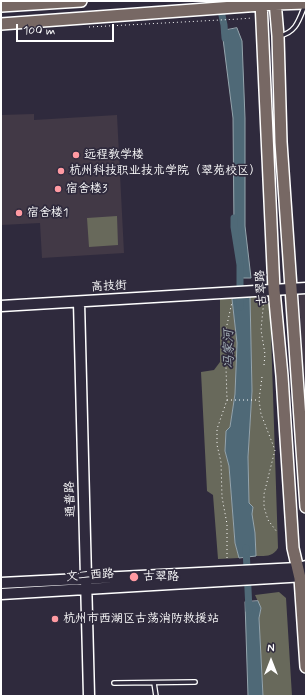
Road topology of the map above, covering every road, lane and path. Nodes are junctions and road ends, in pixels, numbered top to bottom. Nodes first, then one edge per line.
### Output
1 (81, 1) edge
2 (275, 2) edge
3 (261, 3) edge
4 (306, 3) edge
5 (1, 6) edge
6 (239, 19) dead end
7 (1, 24) edge
8 (86, 27) dead end
9 (278, 36) junction
10 (306, 288) edge
11 (292, 289) junction
12 (274, 290) junction
13 (265, 297) dead end
14 (232, 299) dead end
15 (79, 302) junction
16 (1, 306) edge
17 (264, 365) dead end
18 (262, 377) dead end
19 (227, 400) junction
20 (259, 400) junction
21 (306, 507) edge
22 (278, 532) dead end
23 (227, 558) dead end
24 (302, 572) edge
25 (1, 583) edge
26 (86, 584) junction
27 (1, 594) edge
28 (306, 667) edge
29 (196, 682) dead end
30 (114, 683) dead end
31 (154, 683) junction
32 (89, 696) edge
33 (156, 696) edge

1 - 5 main road
2 - 3 main road
2 - 4 main road
2 - 9 main road
3 - 7 main road
3 - 12 main road, 古翠路
4 - 9 lane
6 - 8 path
9 - 11 main road
10 - 11 street
11 - 12 street
11 - 21 main road
12 - 15 street, 高技街
12 - 24 main road, 古翠路
13 - 17 path
14 - 19 path
15 - 16 street, 高技街
15 - 26 street, 通普路
18 - 20 path
19 - 20 path
19 - 23 path
20 - 22 path
24 - 26 street, 文二西路
24 - 28 main road, 古翠路
25 - 26 street, 文二西路
26 - 27 street, 文二西路
26 - 32 street, 通普路
29 - 31 lane
30 - 31 lane
31 - 33 lane

